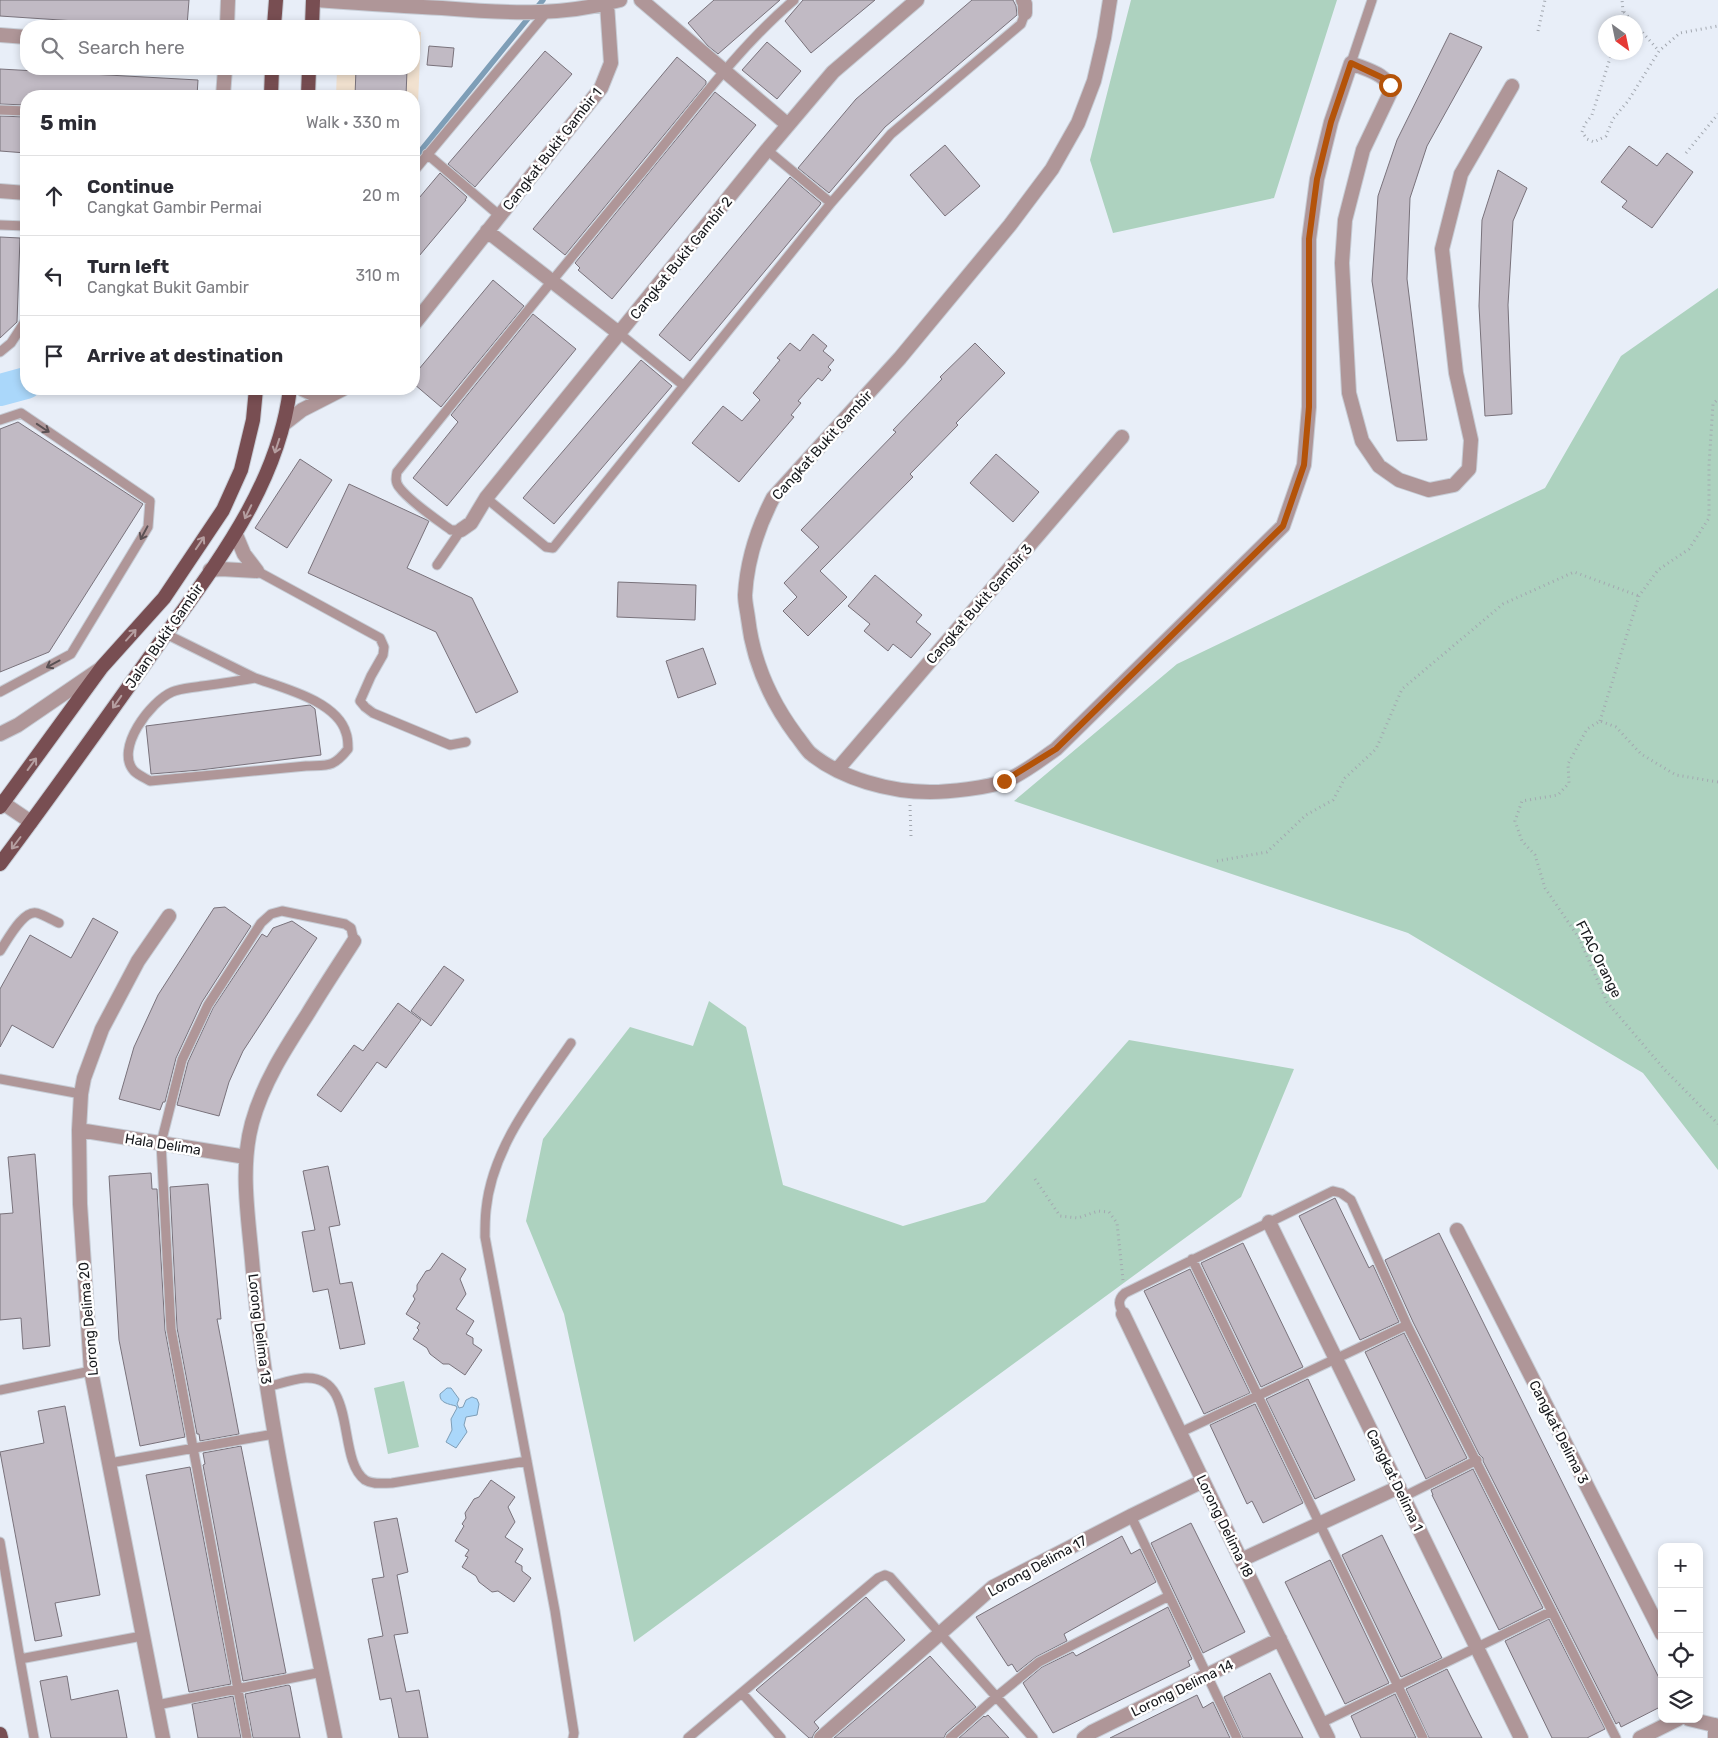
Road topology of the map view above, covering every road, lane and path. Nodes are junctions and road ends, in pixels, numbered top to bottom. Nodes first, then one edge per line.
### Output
1 (228, 0) edge
2 (276, 0) edge
3 (315, 0) edge
4 (641, 0) edge
5 (794, 0) edge
6 (917, 0) edge
7 (1110, 0) edge
8 (1372, 0) edge
9 (1545, 0) edge
10 (1622, 0) edge
11 (614, 2) edge
12 (443, 4) edge
13 (570, 5) edge
14 (1024, 6) edge
15 (1623, 11) junction
16 (542, 13) junction
17 (1622, 15) edge
18 (1626, 15) edge
19 (227, 20) edge
20 (274, 20) edge
21 (313, 20) edge
22 (1718, 26) edge
23 (1538, 31) dead end
24 (1643, 34) edge
25 (0, 35) edge
26 (20, 37) edge
27 (1659, 51) junction
28 (1609, 60) edge
29 (1351, 63) junction
30 (725, 72) junction
31 (225, 75) edge
32 (272, 75) edge
33 (309, 75) edge
34 (1512, 86) dead end
35 (223, 90) edge
36 (271, 90) edge
37 (308, 90) edge
38 (0, 110) edge
39 (20, 111) edge
40 (1718, 114) edge
41 (788, 125) junction
42 (767, 150) junction
43 (1686, 153) dead end
44 (427, 154) junction
45 (420, 163) edge
46 (0, 191) edge
47 (20, 192) edge
48 (831, 203) junction
49 (500, 216) junction
50 (0, 225) edge
51 (20, 226) edge
52 (488, 232) junction
53 (551, 281) junction
54 (420, 317) edge
55 (20, 329) edge
56 (620, 334) junction
57 (0, 352) edge
58 (683, 385) junction
59 (255, 395) edge
60 (289, 395) edge
61 (329, 395) edge
62 (1718, 399) edge
63 (0, 420) edge
64 (284, 424) junction
65 (1122, 437) dead end
66 (486, 498) junction
67 (461, 530) junction
68 (236, 535) junction
69 (437, 565) dead end
70 (210, 570) junction
71 (257, 571) junction
72 (1639, 596) junction
73 (166, 634) junction
74 (102, 668) junction
75 (255, 678) junction
76 (0, 692) edge
77 (1600, 721) junction
78 (0, 734) edge
79 (466, 742) dead end
80 (837, 770) junction
81 (1718, 782) edge
82 (910, 792) junction
83 (1, 804) edge
84 (31, 822) junction
85 (911, 837) dead end
86 (1217, 862) dead end
87 (0, 864) edge
88 (169, 916) dead end
89 (59, 924) dead end
90 (354, 941) joint
91 (0, 951) edge
92 (571, 1043) dead end
93 (0, 1079) edge
94 (81, 1094) junction
95 (1718, 1124) edge
96 (79, 1130) junction
97 (161, 1143) junction
98 (246, 1157) junction
99 (1035, 1179) dead end
100 (1269, 1222) junction
101 (1457, 1230) dead end
102 (1192, 1259) junction
103 (1125, 1293) junction
104 (1123, 1314) joint
105 (1407, 1325) junction
106 (1335, 1359) junction
107 (91, 1371) junction
108 (267, 1387) junction
109 (0, 1390) edge
110 (1258, 1396) junction
111 (1179, 1433) junction
112 (274, 1434) junction
113 (193, 1449) junction
114 (1476, 1460) junction
115 (527, 1461) junction
116 (110, 1463) junction
117 (1203, 1481) junction
118 (1401, 1492) junction
119 (1131, 1516) junction
120 (1320, 1524) junction
121 (0, 1542) edge
122 (1241, 1560) junction
123 (1169, 1596) junction
124 (1552, 1611) junction
125 (940, 1633) junction
126 (1661, 1633) edge
127 (142, 1636) junction
128 (1280, 1640) junction
129 (1477, 1648) junction
130 (20, 1659) junction
131 (322, 1672) junction
132 (1208, 1675) junction
133 (1398, 1686) junction
134 (238, 1689) junction
135 (742, 1693) junction
136 (996, 1697) junction
137 (157, 1705) junction
138 (1321, 1723) junction
139 (1670, 1723) edge
140 (1699, 1723) edge
141 (1716, 1730) edge
142 (0, 1734) edge
143 (1, 1738) edge
144 (34, 1738) edge
145 (163, 1738) edge
146 (247, 1738) edge
147 (335, 1738) edge
148 (573, 1738) edge
149 (688, 1738) edge
150 (781, 1738) edge
151 (821, 1738) edge
152 (950, 1738) edge
153 (1033, 1738) edge
154 (1084, 1738) edge
155 (1237, 1738) edge
156 (1328, 1738) edge
157 (1423, 1738) edge
158 (1521, 1738) edge
159 (1616, 1738) edge
160 (1640, 1738) edge

1 - 19 street
2 - 20 main road
3 - 12 street
3 - 21 main road
4 - 30 street
5 - 30 lane
6 - 41 street, Cangkat Bukit Gambir 2
7 - 80 street, Cangkat Bukit Gambir
8 - 29 lane, Cangkat Bukit Gambir
9 - 23 path
10 - 15 path
11 - 13 street
11 - 49 street, Cangkat Bukit Gambir 1
12 - 16 street
13 - 16 street
14 - 48 lane
15 - 17 path
15 - 18 path
16 - 44 lane
22 - 27 path
24 - 27 path
25 - 26 street
27 - 28 path
29 - 34 street
29 - 82 street, Cangkat Bukit Gambir
30 - 41 street
30 - 53 lane
31 - 35 street
32 - 36 main road
33 - 37 main road
38 - 39 lane
40 - 43 path
41 - 42 street, Cangkat Bukit Gambir 2
42 - 48 lane
42 - 56 street, Cangkat Bukit Gambir 2
44 - 45 lane
44 - 49 lane
46 - 47 street
48 - 58 lane
49 - 52 street, Cangkat Bukit Gambir 1
50 - 51 lane
52 - 53 street
52 - 54 street, Cangkat Bukit Gambir 1
53 - 56 street
53 - 67 lane
55 - 57 lane
56 - 58 lane
56 - 66 street, Cangkat Bukit Gambir 2
58 - 66 lane
74 -> 59 main road, Jalan Bukit Gambir
60 - 64 main road, Jalan Bukit Gambir
61 - 64 street
62 - 72 path
63 -> 76 lane
64 -> 68 main road, Jalan Bukit Gambir
65 - 80 street, Cangkat Bukit Gambir 3
66 - 67 street, Cangkat Bukit Gambir 2
67 - 69 lane
68 - 70 main road, Jalan Bukit Gambir
68 - 71 street
70 - 71 street
70 - 73 main road, Jalan Bukit Gambir
71 - 79 lane
72 - 77 path
72 - 86 path
73 - 75 lane
73 -> 84 main road, Jalan Bukit Gambir
74 - 78 street
83 -> 74 main road, Jalan Bukit Gambir
75 - 75 lane
77 - 81 path
77 - 95 path, FTAC Orange
80 - 82 street, Cangkat Bukit Gambir
82 - 85 path
83 - 84 street
84 -> 87 main road, Jalan Bukit Gambir
88 - 94 street, Lorong Delima 20
89 - 91 lane
90 - 97 lane
90 - 98 street, Lorong Delima 13
92 - 115 lane
93 - 94 lane
94 - 96 street, Lorong Delima 20
96 - 97 street, Hala Delima
96 - 107 street, Lorong Delima 20
97 - 98 street, Hala Delima
97 - 113 lane
98 - 108 street, Lorong Delima 13
99 - 103 path
100 - 102 lane
100 - 105 lane
100 - 106 street, Cangkat Delima 1
101 - 126 street, Cangkat Delima 3
102 - 103 lane
102 - 110 lane
103 - 104 lane
104 - 111 street, Lorong Delima 18
105 - 106 lane
105 - 114 lane
106 - 110 lane
106 - 118 street, Cangkat Delima 1
107 - 109 lane
107 - 116 street, Lorong Delima 20
108 - 112 street, Lorong Delima 13
108 - 115 lane
110 - 111 lane
110 - 120 lane
111 - 117 street, Lorong Delima 18
112 - 113 lane
112 - 131 street, Lorong Delima 13
113 - 116 lane
113 - 134 lane
114 - 118 lane
114 - 124 lane
115 - 148 lane
116 - 127 street, Lorong Delima 20
117 - 119 street, Lorong Delima 17
117 - 122 street, Lorong Delima 18
118 - 120 street
118 - 129 street, Cangkat Delima 1
119 - 123 lane
119 - 125 street, Lorong Delima 17
120 - 122 street
120 - 133 lane
121 - 130 lane
122 - 128 street, Lorong Delima 18
123 - 132 lane
123 - 136 lane
124 - 129 lane
124 - 159 lane
125 - 135 lane
125 - 136 lane
125 - 151 street, Lorong Delima 17
127 - 130 lane
127 - 137 street, Lorong Delima 20
128 - 132 street, Lorong Delima 14
128 - 138 street, Lorong Delima 18
129 - 133 lane
129 - 158 street, Cangkat Delima 1
130 - 144 lane
131 - 134 lane
131 - 147 street, Lorong Delima 13
132 - 154 street, Lorong Delima 14
132 - 155 lane
133 - 138 lane
133 - 157 lane
134 - 137 lane
134 - 146 lane
135 - 149 lane
135 - 150 lane
136 - 152 lane
136 - 153 lane
137 - 145 street, Lorong Delima 20
138 - 156 street, Lorong Delima 18
139 - 160 street
140 - 141 street
142 - 143 main road

